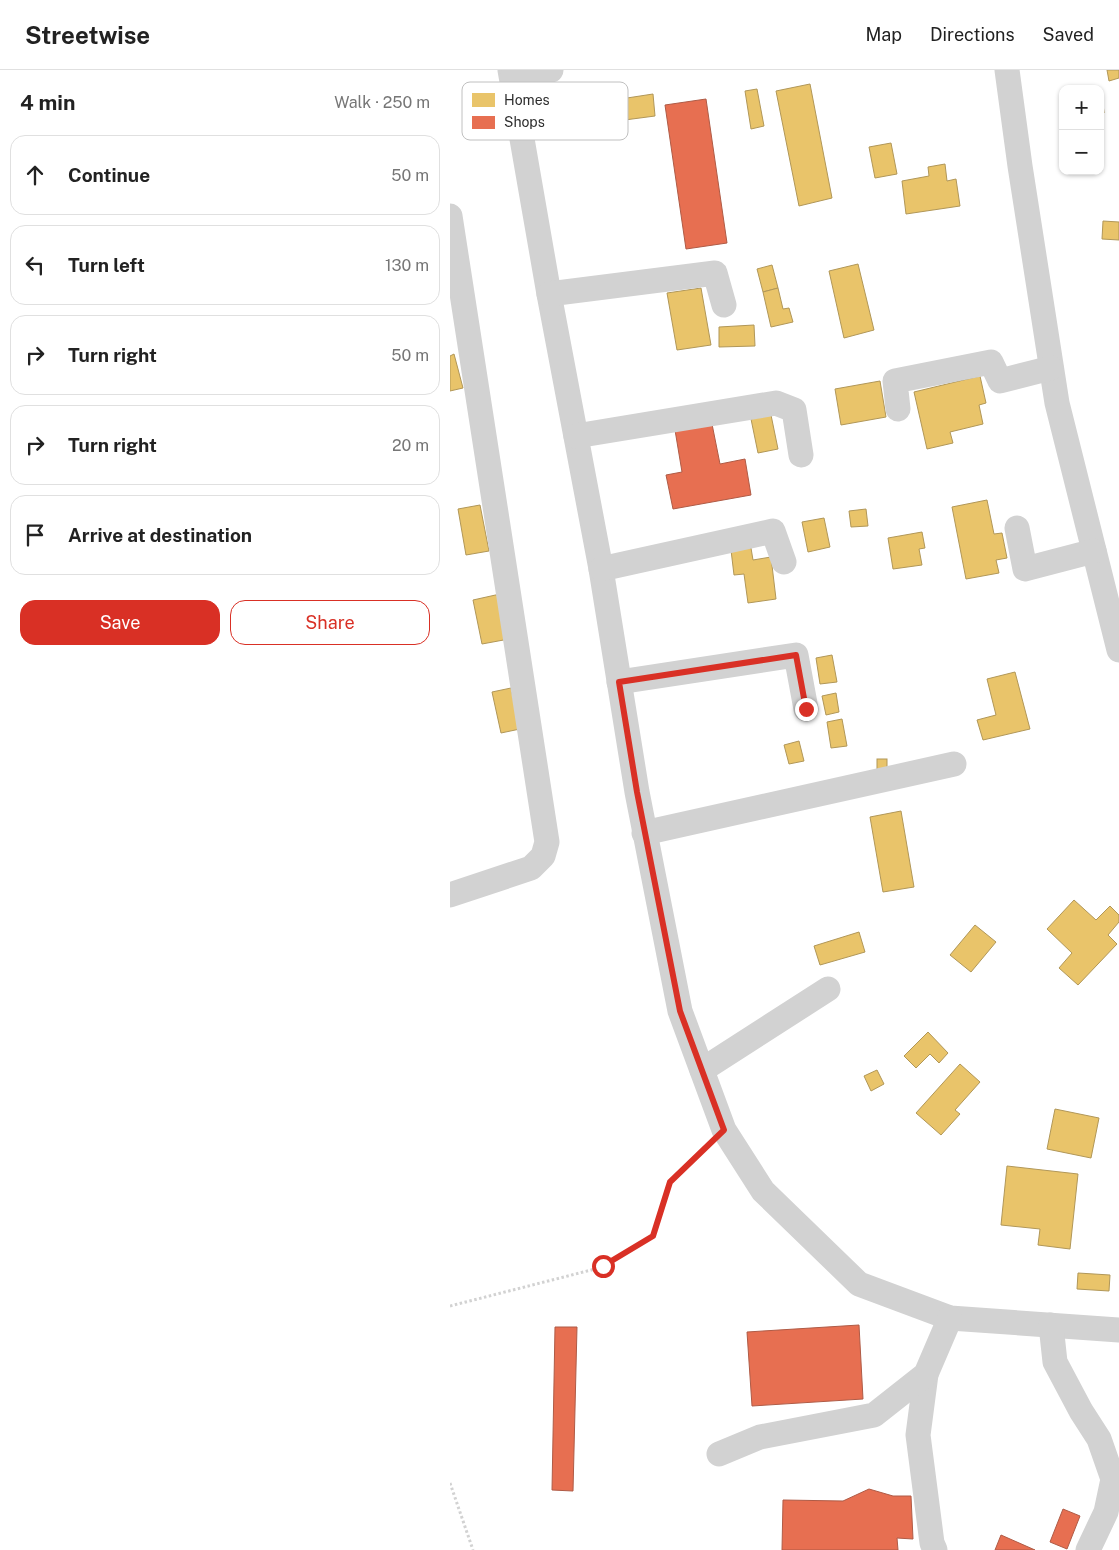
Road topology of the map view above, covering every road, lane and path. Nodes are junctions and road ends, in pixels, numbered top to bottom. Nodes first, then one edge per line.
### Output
1 (551, 70) edge
2 (1007, 70) edge
3 (511, 73) edge
4 (523, 140) edge
5 (450, 216) edge
6 (549, 294) junction
7 (724, 305) dead end
8 (1051, 368) junction
9 (898, 409) dead end
10 (576, 436) junction
11 (801, 455) dead end
12 (1017, 528) dead end
13 (1094, 550) junction
14 (784, 562) dead end
15 (601, 568) junction
16 (1119, 650) edge
17 (619, 682) junction
18 (806, 709) dead end
19 (954, 764) dead end
20 (644, 833) junction
21 (450, 895) edge
22 (828, 989) dead end
23 (702, 1070) junction
24 (724, 1130) junction
25 (450, 1306) edge
26 (950, 1318) junction
27 (1051, 1325) junction
28 (1119, 1330) edge
29 (926, 1374) junction
30 (720, 1454) dead end
31 (450, 1483) edge
32 (474, 1550) edge
33 (935, 1550) edge
34 (1088, 1550) edge

1 - 3 street
2 - 8 street
4 - 6 street
5 - 21 street
6 - 7 street
6 - 10 street
8 - 9 street
8 - 13 street
10 - 11 street
10 - 15 street
12 - 13 street
13 - 16 street
14 - 15 street
15 - 17 street
17 - 18 street
17 - 20 street
19 - 20 street
20 - 23 street
22 - 23 street
23 - 24 street
24 - 25 path
24 - 26 street
26 - 27 street
26 - 29 street
27 - 28 street
27 - 34 street
29 - 30 street
29 - 33 street
31 - 32 path

